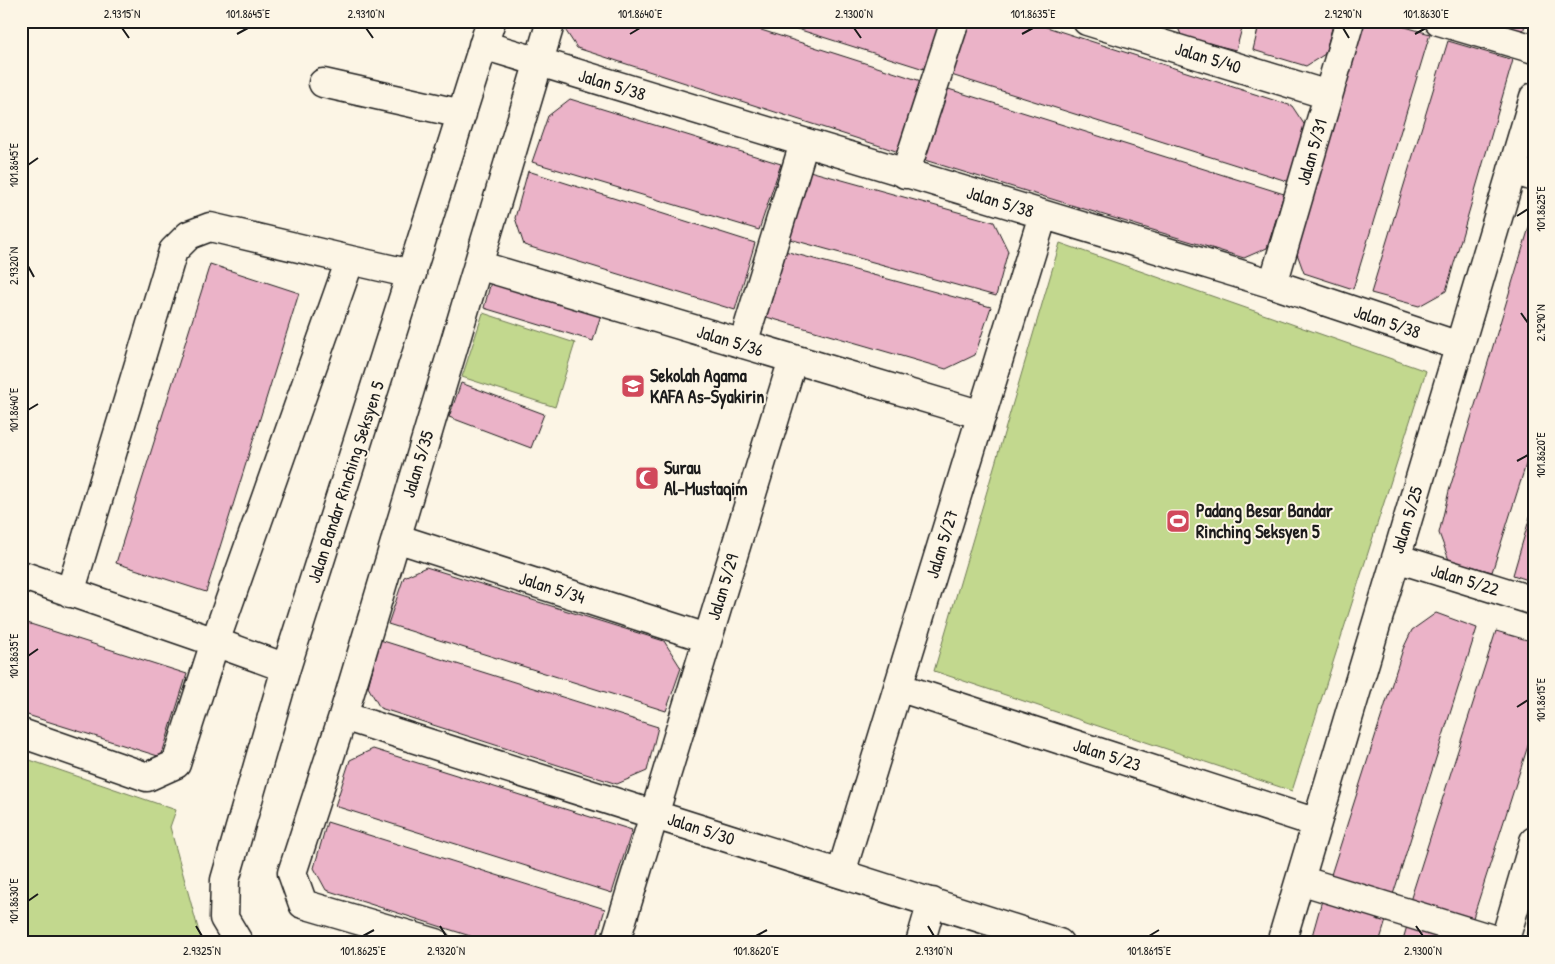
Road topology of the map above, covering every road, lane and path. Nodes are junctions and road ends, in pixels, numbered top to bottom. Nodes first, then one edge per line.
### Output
1 (551, 21) edge
2 (955, 21) edge
3 (1087, 21) edge
4 (1350, 21) edge
5 (1439, 21) edge
6 (1137, 28) edge
7 (487, 33) edge
8 (1534, 49) edge
9 (539, 62) junction
10 (323, 83) dead end
11 (1328, 95) junction
12 (1534, 98) edge
13 (462, 114) junction
14 (804, 143) junction
15 (905, 174) junction
16 (1523, 174) edge
17 (1043, 215) junction
18 (350, 260) junction
19 (478, 265) junction
20 (412, 274) junction
21 (1273, 284) junction
22 (743, 344) junction
23 (1459, 346) junction
24 (793, 360) junction
25 (982, 415) junction
26 (396, 538) junction
27 (1396, 558) junction
28 (21, 575) edge
29 (70, 593) junction
30 (1534, 601) edge
31 (708, 638) junction
32 (215, 642) junction
33 (286, 668) junction
34 (898, 687) junction
35 (343, 716) junction
36 (21, 733) edge
37 (653, 814) junction
38 (1317, 823) junction
39 (1534, 841) edge
40 (841, 873) junction
41 (1300, 880) junction
42 (932, 902) junction
43 (239, 943) edge
44 (436, 943) edge
45 (615, 943) edge
46 (920, 943) edge
47 (1059, 943) edge
48 (1281, 943) edge
49 (1504, 943) edge

1 - 9 street, Jalan 5/35
2 - 15 street
3 - 6 street, Jalan 5/40
4 - 11 street, Jalan 5/31
5 - 8 street
6 - 11 street, Jalan 5/40
7 - 9 street, Jalan 5/38
7 - 13 street, Jalan Bandar Rinching Seksyen 5
9 - 14 street, Jalan 5/38
9 - 19 street, Jalan 5/35
10 - 13 street
11 - 21 street, Jalan 5/31
12 - 16 street, Jalan 5/25
13 - 20 street, Jalan Bandar Rinching Seksyen 5
14 - 15 street, Jalan 5/38
14 - 22 street
15 - 17 street, Jalan 5/38
16 - 23 street, Jalan 5/25
17 - 21 street, Jalan 5/38
17 - 25 street, Jalan 5/27
18 - 20 street
18 - 29 street
18 - 32 street
19 - 22 street, Jalan 5/36
19 - 26 street, Jalan 5/35
20 - 33 street, Jalan Bandar Rinching Seksyen 5
21 - 23 street, Jalan 5/38
22 - 24 street, Jalan 5/36
23 - 27 street, Jalan 5/25
24 - 25 street, Jalan 5/36
24 - 31 street, Jalan 5/29
25 - 34 street, Jalan 5/27
26 - 31 street, Jalan 5/34
26 - 35 street, Jalan 5/35
27 - 30 street, Jalan 5/22
27 - 38 street, Jalan 5/25
28 - 29 street
29 - 32 street
31 - 37 street, Jalan 5/29
32 - 33 street
32 - 36 street
33 - 43 street, Jalan Bandar Rinching Seksyen 5
34 - 38 street, Jalan 5/23
34 - 40 street, Jalan 5/27
35 - 37 street, Jalan 5/30
35 - 44 street, Jalan 5/35
37 - 40 street, Jalan 5/30
37 - 45 street, Jalan 5/29
38 - 41 street, Jalan 5/25
39 - 49 street
40 - 42 street, Jalan 5/30
41 - 48 street, Jalan 5/25
41 - 49 street
42 - 46 street
42 - 47 street, Jalan 5/30

